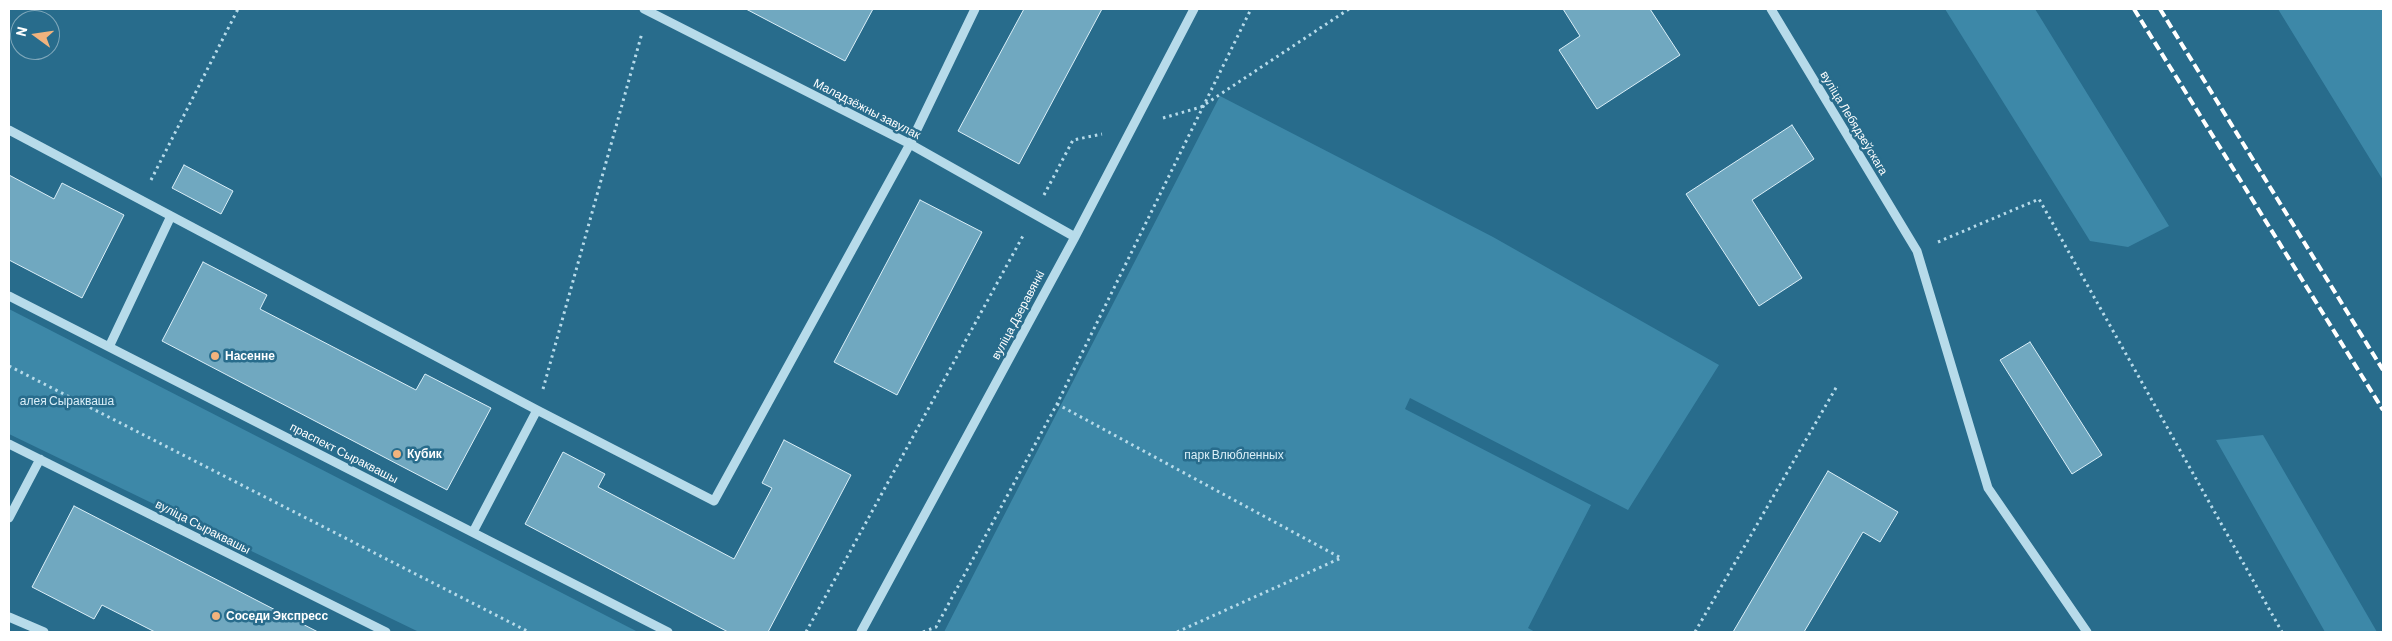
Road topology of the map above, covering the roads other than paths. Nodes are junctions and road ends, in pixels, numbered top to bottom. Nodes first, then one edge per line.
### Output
1 (975, 9) edge
2 (1194, 9) edge
3 (1771, 9) edge
4 (646, 10) edge
5 (9, 130) edge
6 (910, 144) junction
7 (171, 216) junction
8 (1075, 237) junction
9 (9, 296) edge
10 (109, 347) junction
11 (537, 410) junction
12 (9, 444) edge
13 (40, 459) junction
14 (9, 518) edge
15 (473, 532) junction
16 (9, 618) edge
17 (44, 632) edge
18 (386, 632) edge
19 (668, 632) edge
20 (861, 632) edge
21 (2087, 632) edge

1 - 6 street
2 - 8 street, вуліца Дзеравянкі
3 - 21 street, вуліца Лебядзеўскага
4 - 6 street, Маладзёжны завулак
5 - 7 street
6 - 8 street, Маладзёжны завулак
6 - 11 street
7 - 10 street
7 - 11 street
8 - 20 street, вуліца Дзеравянкі
9 - 10 street, праспект Сыраквашы
10 - 15 street, праспект Сыраквашы
11 - 15 street
12 - 13 street, вуліца Сыраквашы
13 - 14 street
13 - 18 street, вуліца Сыраквашы
15 - 19 street, праспект Сыраквашы
16 - 17 street

